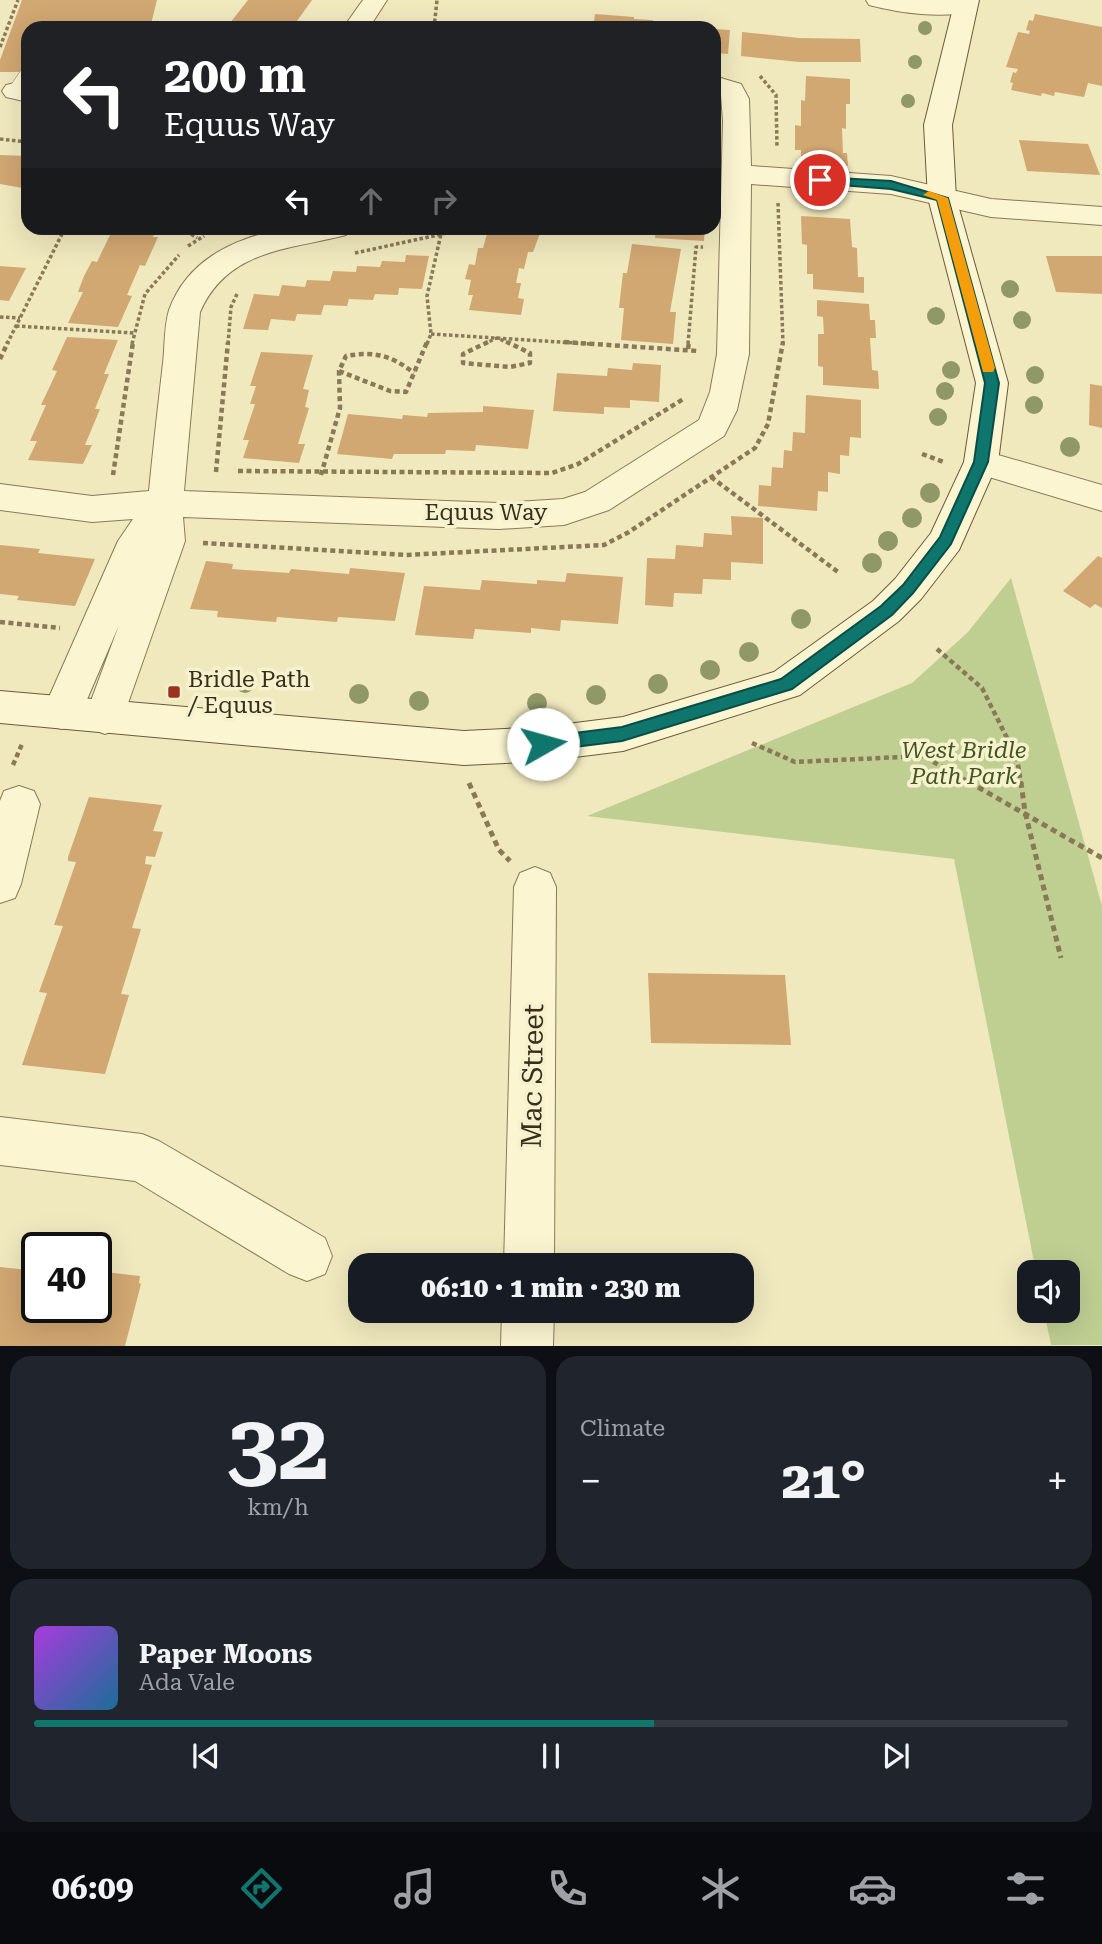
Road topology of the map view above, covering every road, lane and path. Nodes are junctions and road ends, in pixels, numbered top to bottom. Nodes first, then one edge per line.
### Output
1 (18, 0) edge
2 (375, 0) edge
3 (438, 0) edge
4 (878, 0) edge
5 (960, 2) edge
6 (361, 21) edge
7 (435, 21) edge
8 (0, 47) edge
9 (752, 71) dead end
10 (721, 86) edge
11 (0, 139) edge
12 (21, 141) edge
13 (738, 183) junction
14 (773, 186) junction
15 (942, 198) junction
16 (1102, 216) edge
17 (62, 235) edge
18 (192, 235) edge
19 (205, 235) edge
20 (425, 235) edge
21 (441, 235) edge
22 (197, 238) junction
23 (345, 240) edge
24 (240, 289) dead end
25 (0, 317) edge
26 (20, 318) junction
27 (16, 326) junction
28 (134, 333) junction
29 (431, 334) junction
30 (497, 338) junction
31 (733, 357) junction
32 (0, 359) edge
33 (339, 372) junction
34 (414, 373) junction
35 (692, 394) dead end
36 (981, 462) junction
37 (230, 471) dead end
38 (322, 472) junction
39 (711, 477) junction
40 (0, 497) edge
41 (1102, 498) edge
42 (165, 503) junction
43 (207, 504) junction
44 (128, 506) junction
45 (312, 509) junction
46 (838, 572) dead end
47 (0, 622) edge
48 (68, 629) dead end
49 (937, 649) dead end
50 (0, 707) edge
51 (62, 713) junction
52 (105, 717) junction
53 (752, 743) dead end
54 (464, 748) junction
55 (19, 804) dead end
56 (1025, 812) junction
57 (1102, 858) edge
58 (0, 884) edge
59 (535, 887) joint
60 (1061, 958) dead end
61 (0, 1141) edge
62 (529, 1253) edge
63 (307, 1256) dead end
64 (528, 1323) edge
65 (527, 1346) edge

1 - 8 path
2 - 6 street
3 - 7 path
4 - 5 street
5 - 15 street
9 - 14 path
10 - 13 street, Equus Way
11 - 12 path
13 - 14 street
13 - 31 street, Equus Way
14 - 15 street
14 - 39 path
15 - 16 street
15 - 36 street
17 - 26 path
18 - 22 path
19 - 22 path
20 - 23 path
21 - 29 path
22 - 28 path
23 - 42 street
24 - 43 path
25 - 26 path
26 - 27 path
27 - 28 path
27 - 32 path
28 - 44 path
29 - 30 path
29 - 34 path
30 - 30 path
30 - 31 path
31 - 45 street, Equus Way
33 - 34 path
33 - 34 path
33 - 38 path
35 - 38 path
36 - 41 street
36 - 54 street
37 - 38 path
38 - 45 path
39 - 43 path
39 - 46 path
40 - 44 street, Equus Way
42 - 43 street, Equus Way
42 - 44 street, Equus Way
42 - 51 street
42 - 52 street
43 - 45 street, Equus Way
47 - 48 path
49 - 56 path
50 - 51 street
51 - 52 street
52 - 54 street
53 - 56 path
54 - 59 path
55 - 58 street
56 - 57 path
56 - 60 path
59 - 62 street, Mac Street
61 - 63 street
64 - 65 street

